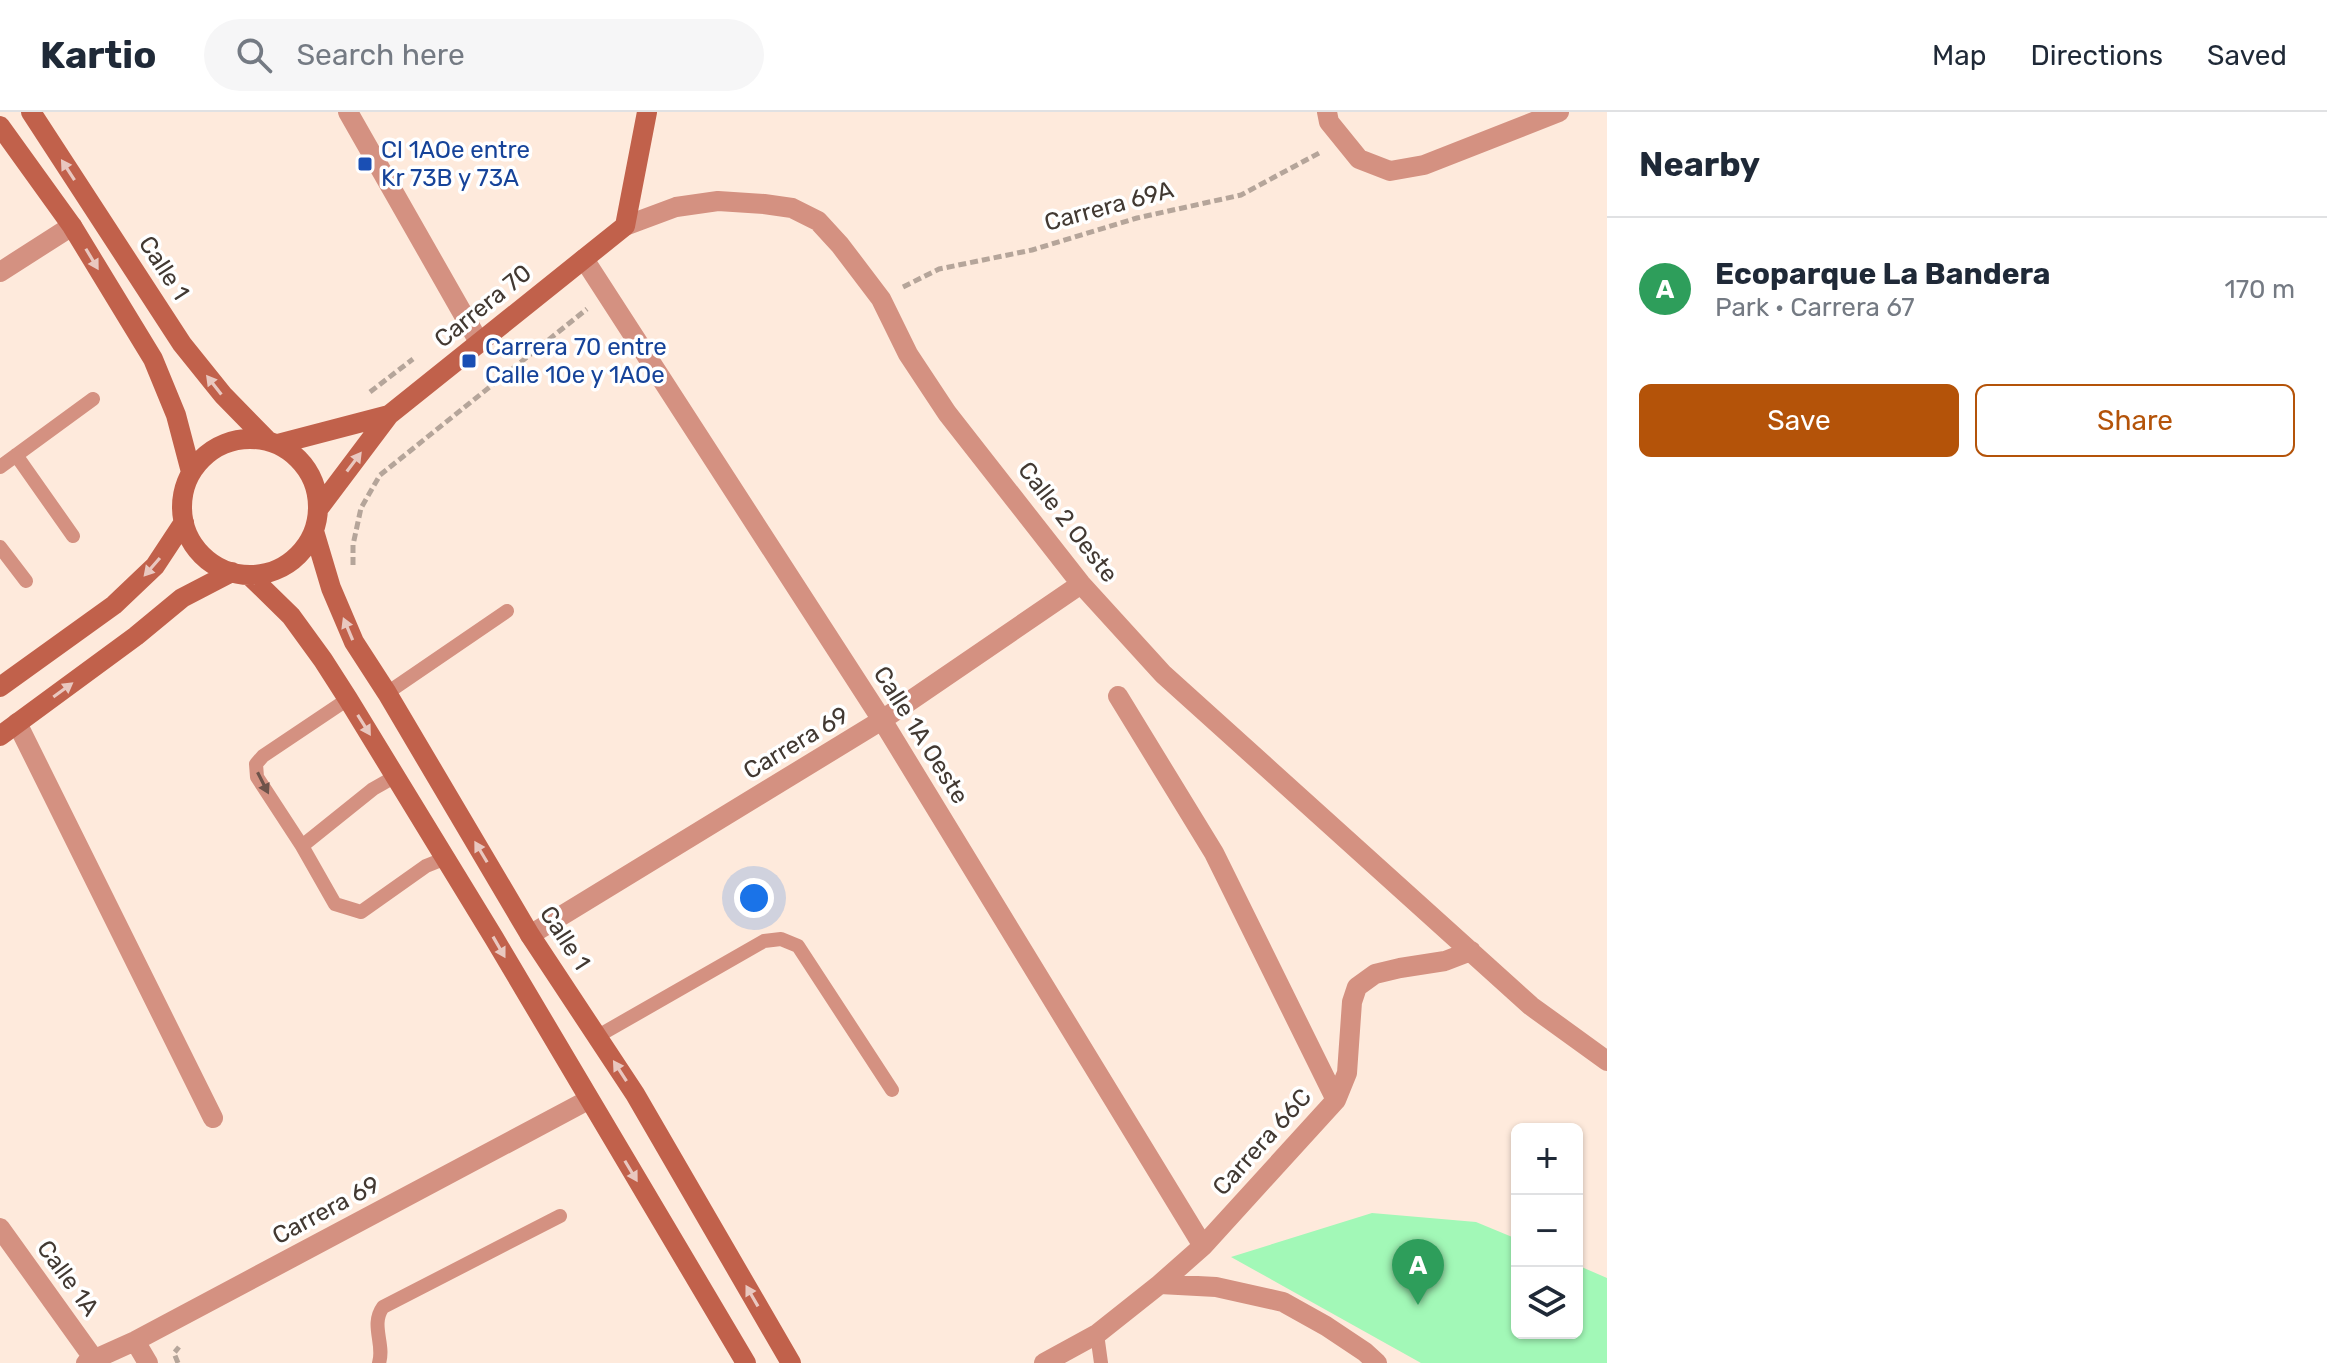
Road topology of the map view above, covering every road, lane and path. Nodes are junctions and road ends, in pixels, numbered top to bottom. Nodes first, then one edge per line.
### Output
1 (31, 112) edge
2 (348, 112) edge
3 (647, 112) edge
4 (1327, 112) edge
5 (1559, 112) edge
6 (0, 126) edge
7 (1343, 140) junction
8 (72, 226) junction
9 (618, 232) junction
10 (584, 259) junction
11 (0, 272) edge
12 (607, 293) junction
13 (881, 299) junction
14 (479, 342) junction
15 (419, 354) dead end
16 (365, 396) dead end
17 (93, 399) dead end
18 (389, 415) junction
19 (273, 443) junction
20 (16, 455) junction
21 (0, 467) edge
22 (191, 472) junction
23 (319, 508) junction
24 (184, 522) junction
25 (314, 531) junction
26 (73, 536) dead end
27 (0, 547) edge
28 (353, 573) dead end
29 (241, 574) junction
30 (26, 581) dead end
31 (1081, 584) junction
32 (507, 611) dead end
33 (0, 687) edge
34 (387, 693) junction
35 (1118, 696) dead end
36 (348, 699) junction
37 (882, 720) junction
38 (17, 723) junction
39 (0, 736) edge
40 (396, 776) junction
41 (302, 846) junction
42 (446, 858) junction
43 (530, 935) junction
44 (1471, 951) junction
45 (598, 1036) junction
46 (1602, 1053) edge
47 (892, 1090) dead end
48 (588, 1100) junction
49 (1336, 1100) junction
50 (213, 1118) dead end
51 (560, 1216) dead end
52 (0, 1228) edge
53 (1203, 1246) junction
54 (1160, 1284) junction
55 (1097, 1334) junction
56 (135, 1341) junction
57 (90, 1361) edge
58 (148, 1363) edge
59 (379, 1363) edge
60 (746, 1363) edge
61 (791, 1363) edge
62 (1044, 1363) edge
63 (1101, 1363) edge
64 (1377, 1363) edge

19 -> 1 street, Calle 1
2 - 14 street
3 - 9 street
4 - 7 street
5 - 7 street
6 - 8 street
7 - 13 path, Carrera 69A
8 - 11 street
8 -> 22 street
9 - 10 street, Carrera 70
9 - 13 street, Calle 2 Oeste
10 - 12 street, Calle 1A Oeste
10 - 14 street, Carrera 70
12 - 28 path
12 - 37 street, Calle 1A Oeste
13 - 31 street, Calle 2 Oeste
14 - 18 street, Carrera 70
15 - 16 path
17 - 20 lane
18 - 19 street, Carrera 70
23 -> 18 street, Carrera 70
19 - 22 street
19 - 23 street
20 - 21 lane
20 - 26 lane
22 - 24 street
23 - 25 street
24 - 29 street
24 -> 33 street
25 - 29 street
34 -> 25 street, Calle 1
27 - 30 lane
29 - 36 street
38 -> 29 street
31 - 37 street, Carrera 69
31 - 44 street, Calle 2 Oeste
32 - 34 lane
43 -> 34 street, Calle 1
35 - 49 street
36 -> 40 street
36 -> 41 lane
37 - 43 street, Carrera 69
37 - 53 street, Calle 1A Oeste
38 - 39 street
38 - 50 street
40 - 41 lane
40 - 42 street
41 - 42 lane
42 -> 48 street
43 - 45 street, Calle 1
44 - 46 street, Calle 2 Oeste
44 - 49 street, Carrera 66C
45 - 47 lane
61 -> 45 street, Calle 1
48 - 56 street, Carrera 69
48 -> 60 street
49 - 53 street, Carrera 66C
51 - 59 lane
52 - 57 street, Calle 1A
53 - 54 street, Carrera 66C
54 - 55 street, Carrera 66C
54 - 64 street
55 - 62 street, Carrera 66C
55 - 63 lane
56 - 57 street, Carrera 69
56 - 58 street

